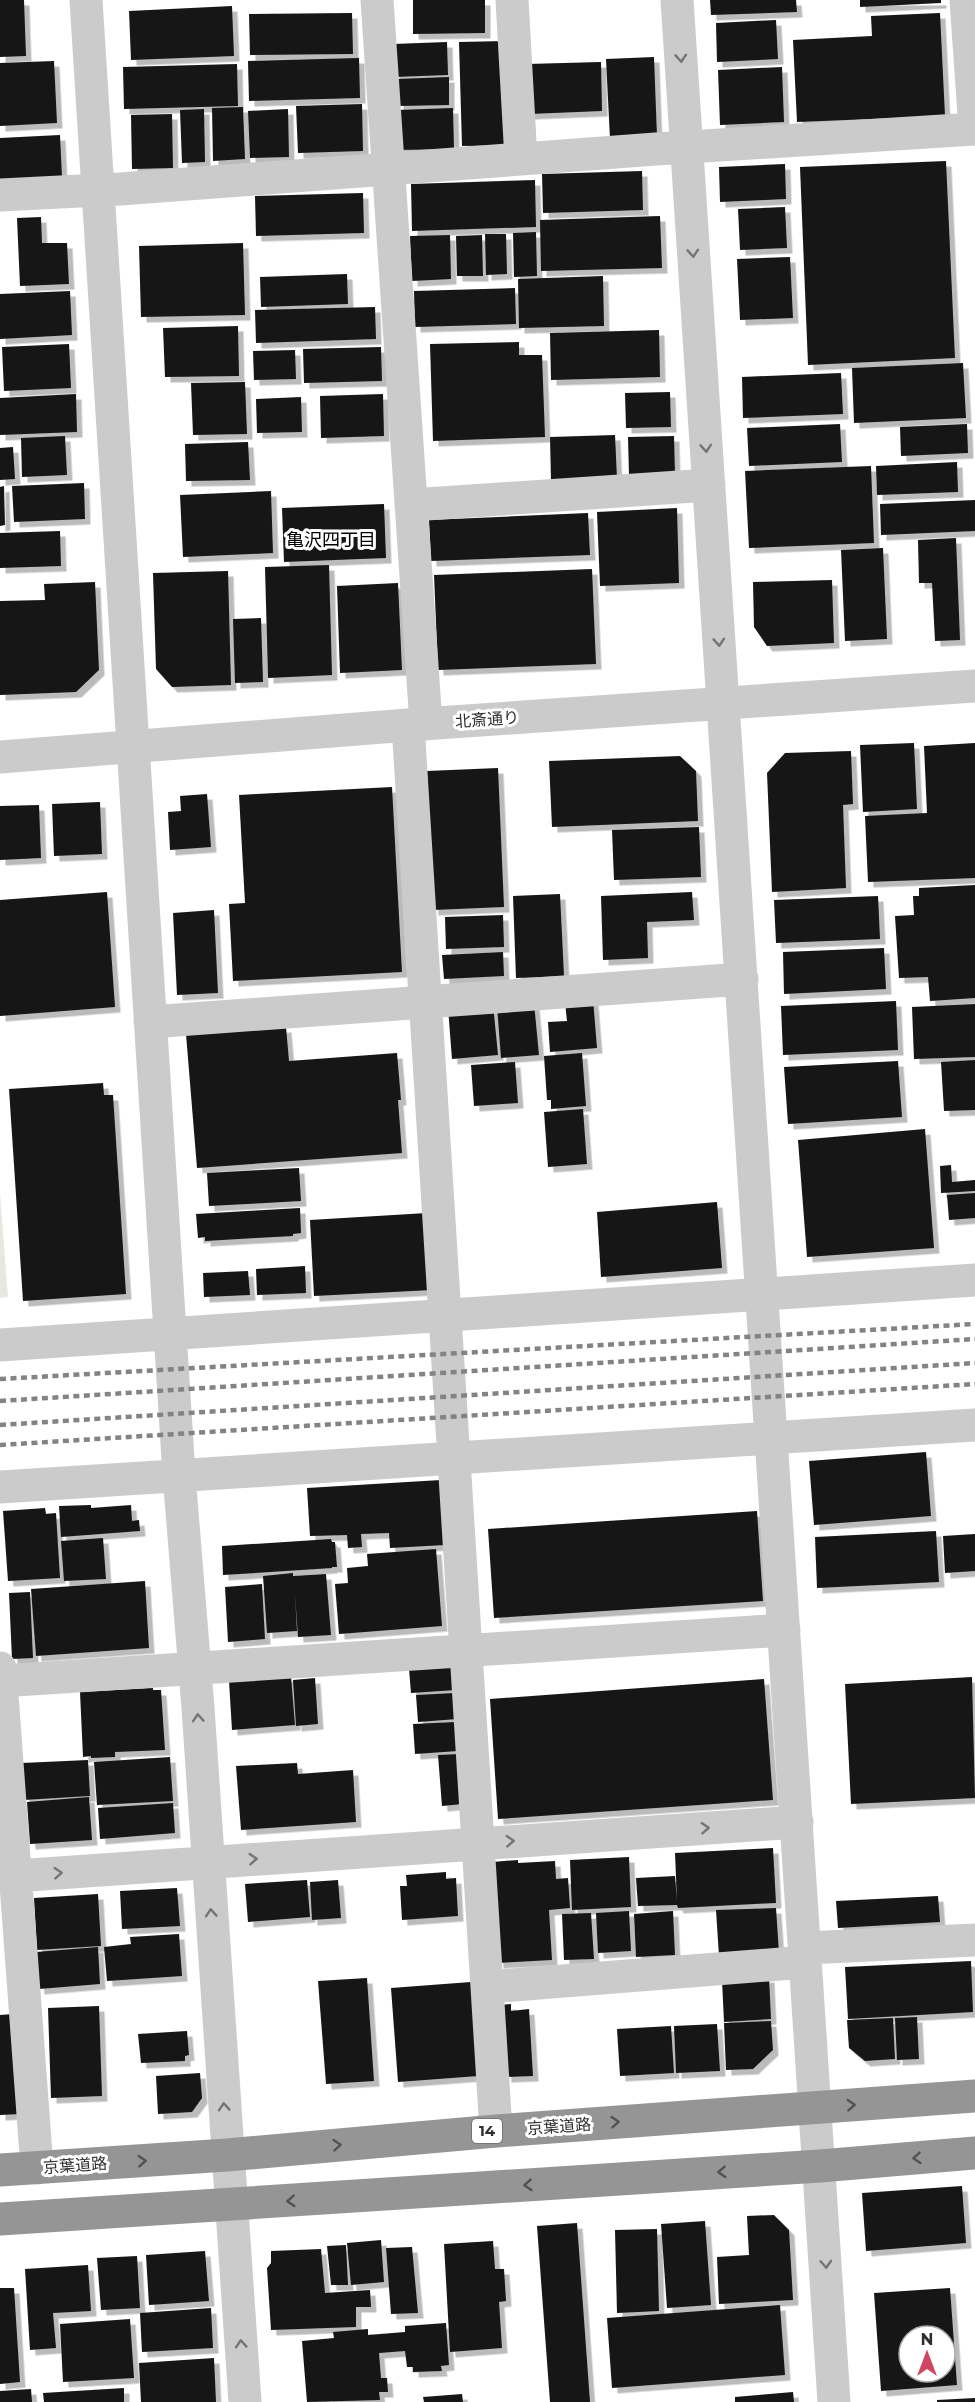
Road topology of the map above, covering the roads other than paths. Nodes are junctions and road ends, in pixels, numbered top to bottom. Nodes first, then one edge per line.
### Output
1 (86, 0) edge
2 (377, 0) edge
3 (512, 0) edge
4 (677, 0) edge
5 (966, 0) edge
6 (975, 129) edge
7 (686, 147) junction
8 (520, 159) junction
9 (389, 169) junction
10 (100, 190) junction
11 (0, 195) edge
12 (709, 485) junction
13 (411, 505) junction
14 (975, 686) edge
15 (723, 703) junction
16 (417, 724) junction
17 (132, 747) junction
18 (0, 757) edge
19 (742, 979) junction
20 (425, 1002) junction
21 (150, 1022) junction
22 (975, 1280) edge
23 (762, 1293) junction
24 (445, 1316) junction
25 (170, 1334) junction
26 (0, 1345) edge
27 (975, 1425) edge
28 (772, 1438) junction
29 (454, 1458) junction
30 (179, 1475) junction
31 (0, 1487) edge
32 (784, 1630) junction
33 (466, 1651) junction
34 (195, 1668) junction
35 (0, 1676) edge
36 (797, 1822) junction
37 (478, 1843) junction
38 (208, 1862) junction
39 (8, 1876) edge
40 (975, 1940) edge
41 (806, 1955) junction
42 (487, 1988) junction
43 (975, 2096) edge
44 (816, 2108) junction
45 (496, 2131) junction
46 (975, 2153) edge
47 (227, 2155) junction
48 (820, 2166) junction
49 (37, 2168) junction
50 (0, 2170) edge
51 (231, 2205) junction
52 (0, 2219) edge
53 (245, 2402) edge
54 (834, 2402) edge

1 - 10 street
2 - 9 street
3 - 8 street
4 -> 7 street
5 - 6 street
6 - 7 street
7 - 8 street
7 -> 12 street
8 - 9 street
9 - 10 street
9 - 13 street
10 - 11 street
10 - 17 street
12 - 13 street
12 -> 15 street
13 - 16 street
14 - 15 street, 北斎通り
15 - 16 street, 北斎通り
15 - 19 street
16 - 17 street, 北斎通り
16 - 20 street
17 - 18 street, 北斎通り
17 - 21 street
19 - 20 street
19 - 23 street
20 - 21 street
20 - 24 street
21 - 25 street
22 - 23 street
23 - 24 street
23 - 28 street
24 - 25 street
24 - 29 street
25 - 26 street
25 - 30 street
27 - 28 street
28 - 29 street
28 - 32 street
29 - 30 street
29 - 33 street
30 - 31 street
30 - 34 street
32 - 33 street
32 - 36 street
33 - 34 street
33 - 37 street
34 - 35 street
38 -> 34 street
35 - 39 street
37 -> 36 street
36 - 41 street
38 -> 37 street
37 - 42 street
39 -> 38 street
47 -> 38 street
39 - 49 street
40 - 41 street
41 - 42 street
41 - 44 street
42 - 45 street
44 -> 43 highway, 京葉道路 / 14
45 -> 44 highway, 京葉道路 / 14
44 - 48 street
47 -> 45 highway, 京葉道路 / 14
46 -> 48 highway
49 -> 47 highway, 京葉道路 / 14
47 - 51 street
48 -> 51 highway
48 -> 54 street
49 - 50 highway, 京葉道路 / 14
51 - 52 highway
53 -> 51 street

